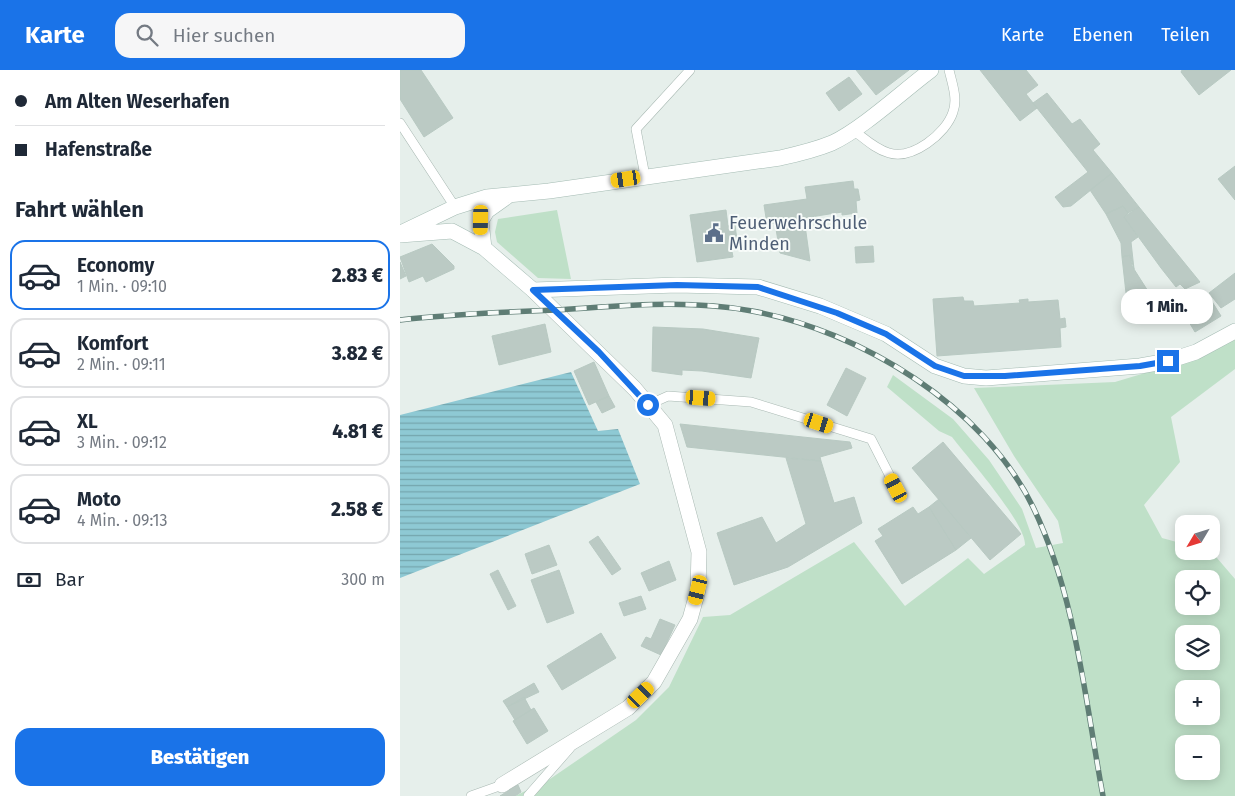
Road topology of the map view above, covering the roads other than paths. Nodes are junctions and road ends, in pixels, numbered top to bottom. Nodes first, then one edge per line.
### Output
1 (690, 70) edge
2 (931, 70) edge
3 (950, 70) edge
4 (400, 122) edge
5 (852, 130) junction
6 (645, 176) junction
7 (508, 196) junction
8 (456, 207) junction
9 (400, 234) edge
10 (484, 248) junction
11 (533, 290) junction
12 (1235, 331) edge
13 (648, 405) junction
14 (896, 488) dead end
15 (578, 738) junction
16 (502, 785) joint
17 (471, 796) edge
18 (528, 796) edge

1 - 6 lane
2 - 5 main road
3 - 5 lane
4 - 8 lane
5 - 6 main road
6 - 7 main road
7 - 8 main road
7 - 10 main road
8 - 9 main road
9 - 10 main road
10 - 11 main road
11 - 12 main road
11 - 13 main road
13 - 14 lane
13 - 15 main road
15 - 16 main road
15 - 18 lane
16 - 17 lane

